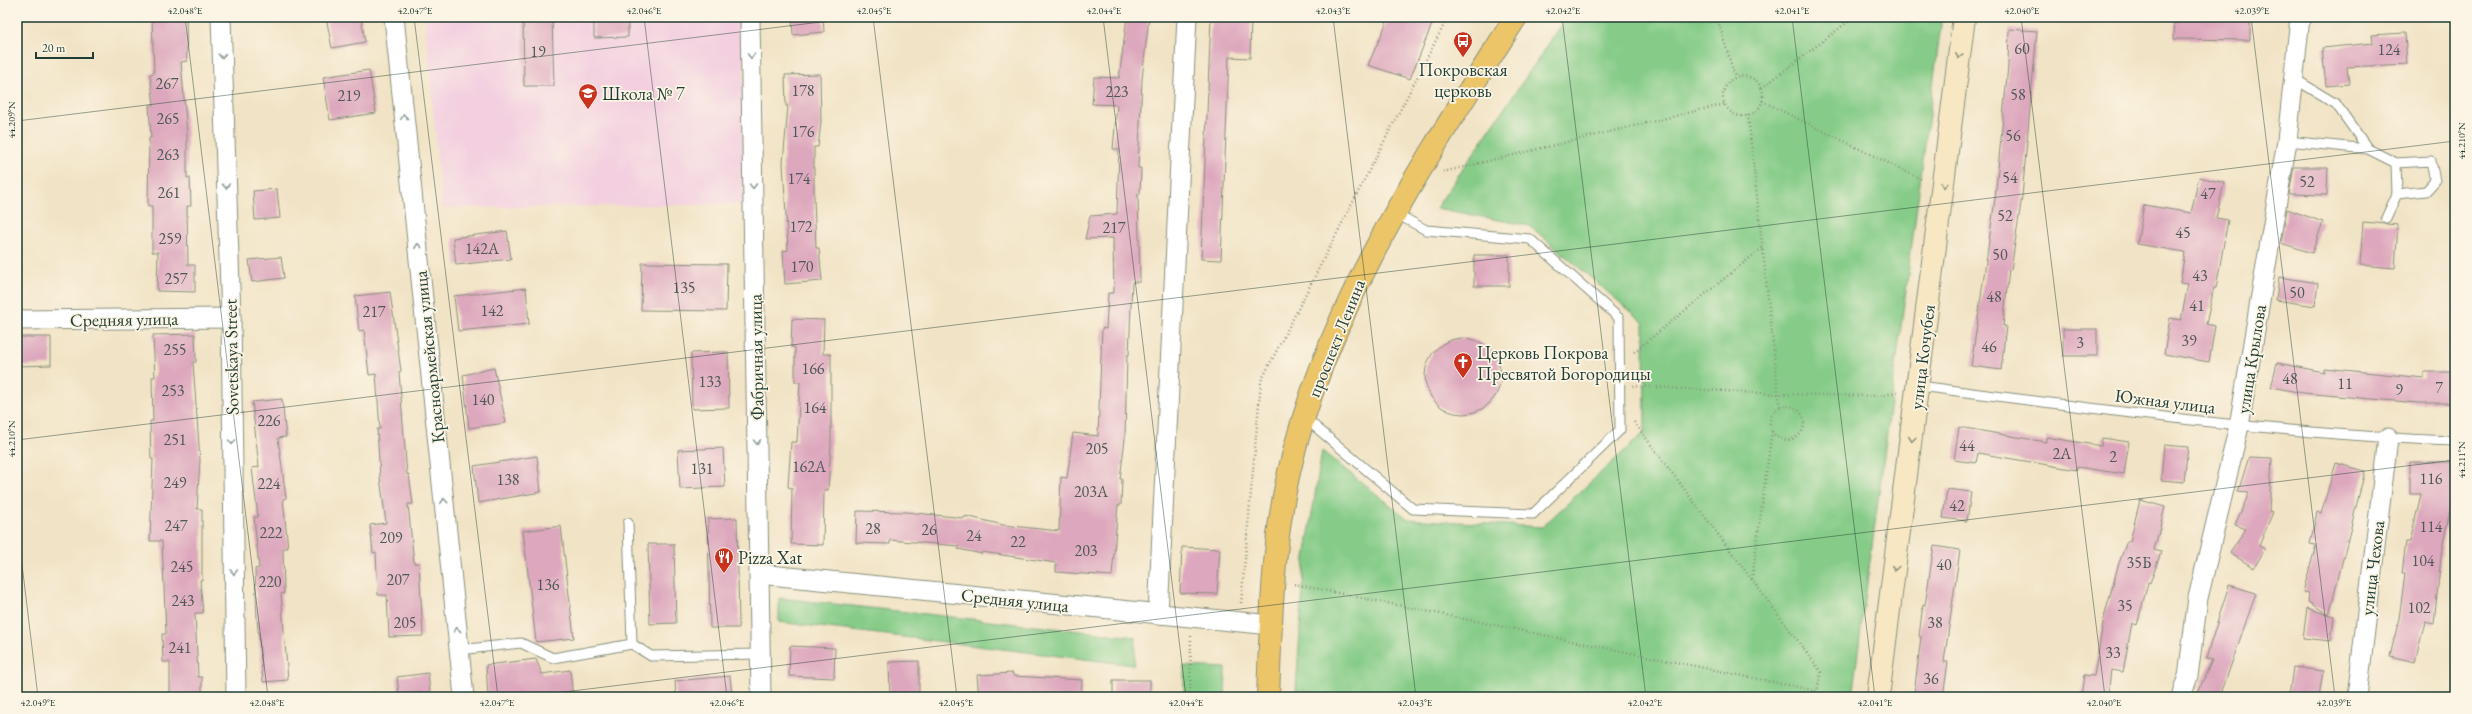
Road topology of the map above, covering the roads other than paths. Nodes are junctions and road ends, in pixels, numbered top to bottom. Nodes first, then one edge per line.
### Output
1 (221, 17) edge
2 (394, 17) edge
3 (750, 17) edge
4 (1187, 17) edge
5 (1516, 17) edge
6 (1964, 17) edge
7 (2300, 17) edge
8 (2295, 79) junction
9 (2287, 141) junction
10 (2368, 149) junction
11 (2396, 163) junction
12 (2397, 194) junction
13 (1395, 213) junction
14 (2386, 218) dead end
15 (231, 318) junction
16 (17, 320) edge
17 (1919, 386) junction
18 (1304, 418) junction
19 (2239, 426) junction
20 (2388, 438) junction
21 (2455, 441) edge
22 (628, 523) dead end
23 (759, 574) junction
24 (1158, 615) junction
25 (1271, 625) junction
26 (632, 644) junction
27 (459, 650) junction
28 (760, 654) junction
29 (236, 697) edge
30 (464, 697) edge
31 (761, 697) edge
32 (1268, 697) edge
33 (1878, 697) edge
34 (2181, 697) edge
35 (2357, 697) edge

1 -> 15 street, Sovetskaya Street
27 -> 2 street, Красноармейская улица
3 -> 23 street, Фабричная улица
4 - 24 street
5 - 13 main road, проспект Ленина
6 -> 17 street, улица Кочубея
7 - 8 street, улица Крылова
8 - 9 street, улица Крылова
8 - 10 lane
9 - 10 lane
9 - 19 street, улица Крылова
10 - 11 lane
11 - 12 lane
11 - 12 lane
12 - 14 lane
13 - 18 main road, проспект Ленина
13 - 18 lane
15 - 16 street, Средняя улица
15 -> 29 street, Sovetskaya Street
17 - 19 lane, Южная улица
17 -> 33 street, улица Кочубея
18 - 25 main road, проспект Ленина
19 - 20 lane, Южная улица
19 - 34 street, улица Крылова
20 - 21 lane, Южная улица
20 - 35 street, улица Чехова
22 - 26 lane
23 - 24 street, Средняя улица
23 - 28 street, Фабричная улица
24 - 25 street, Средняя улица
25 - 32 main road, проспект Ленина
26 - 27 lane
26 - 28 lane
27 - 30 street, Красноармейская улица
28 - 31 street, Фабричная улица

